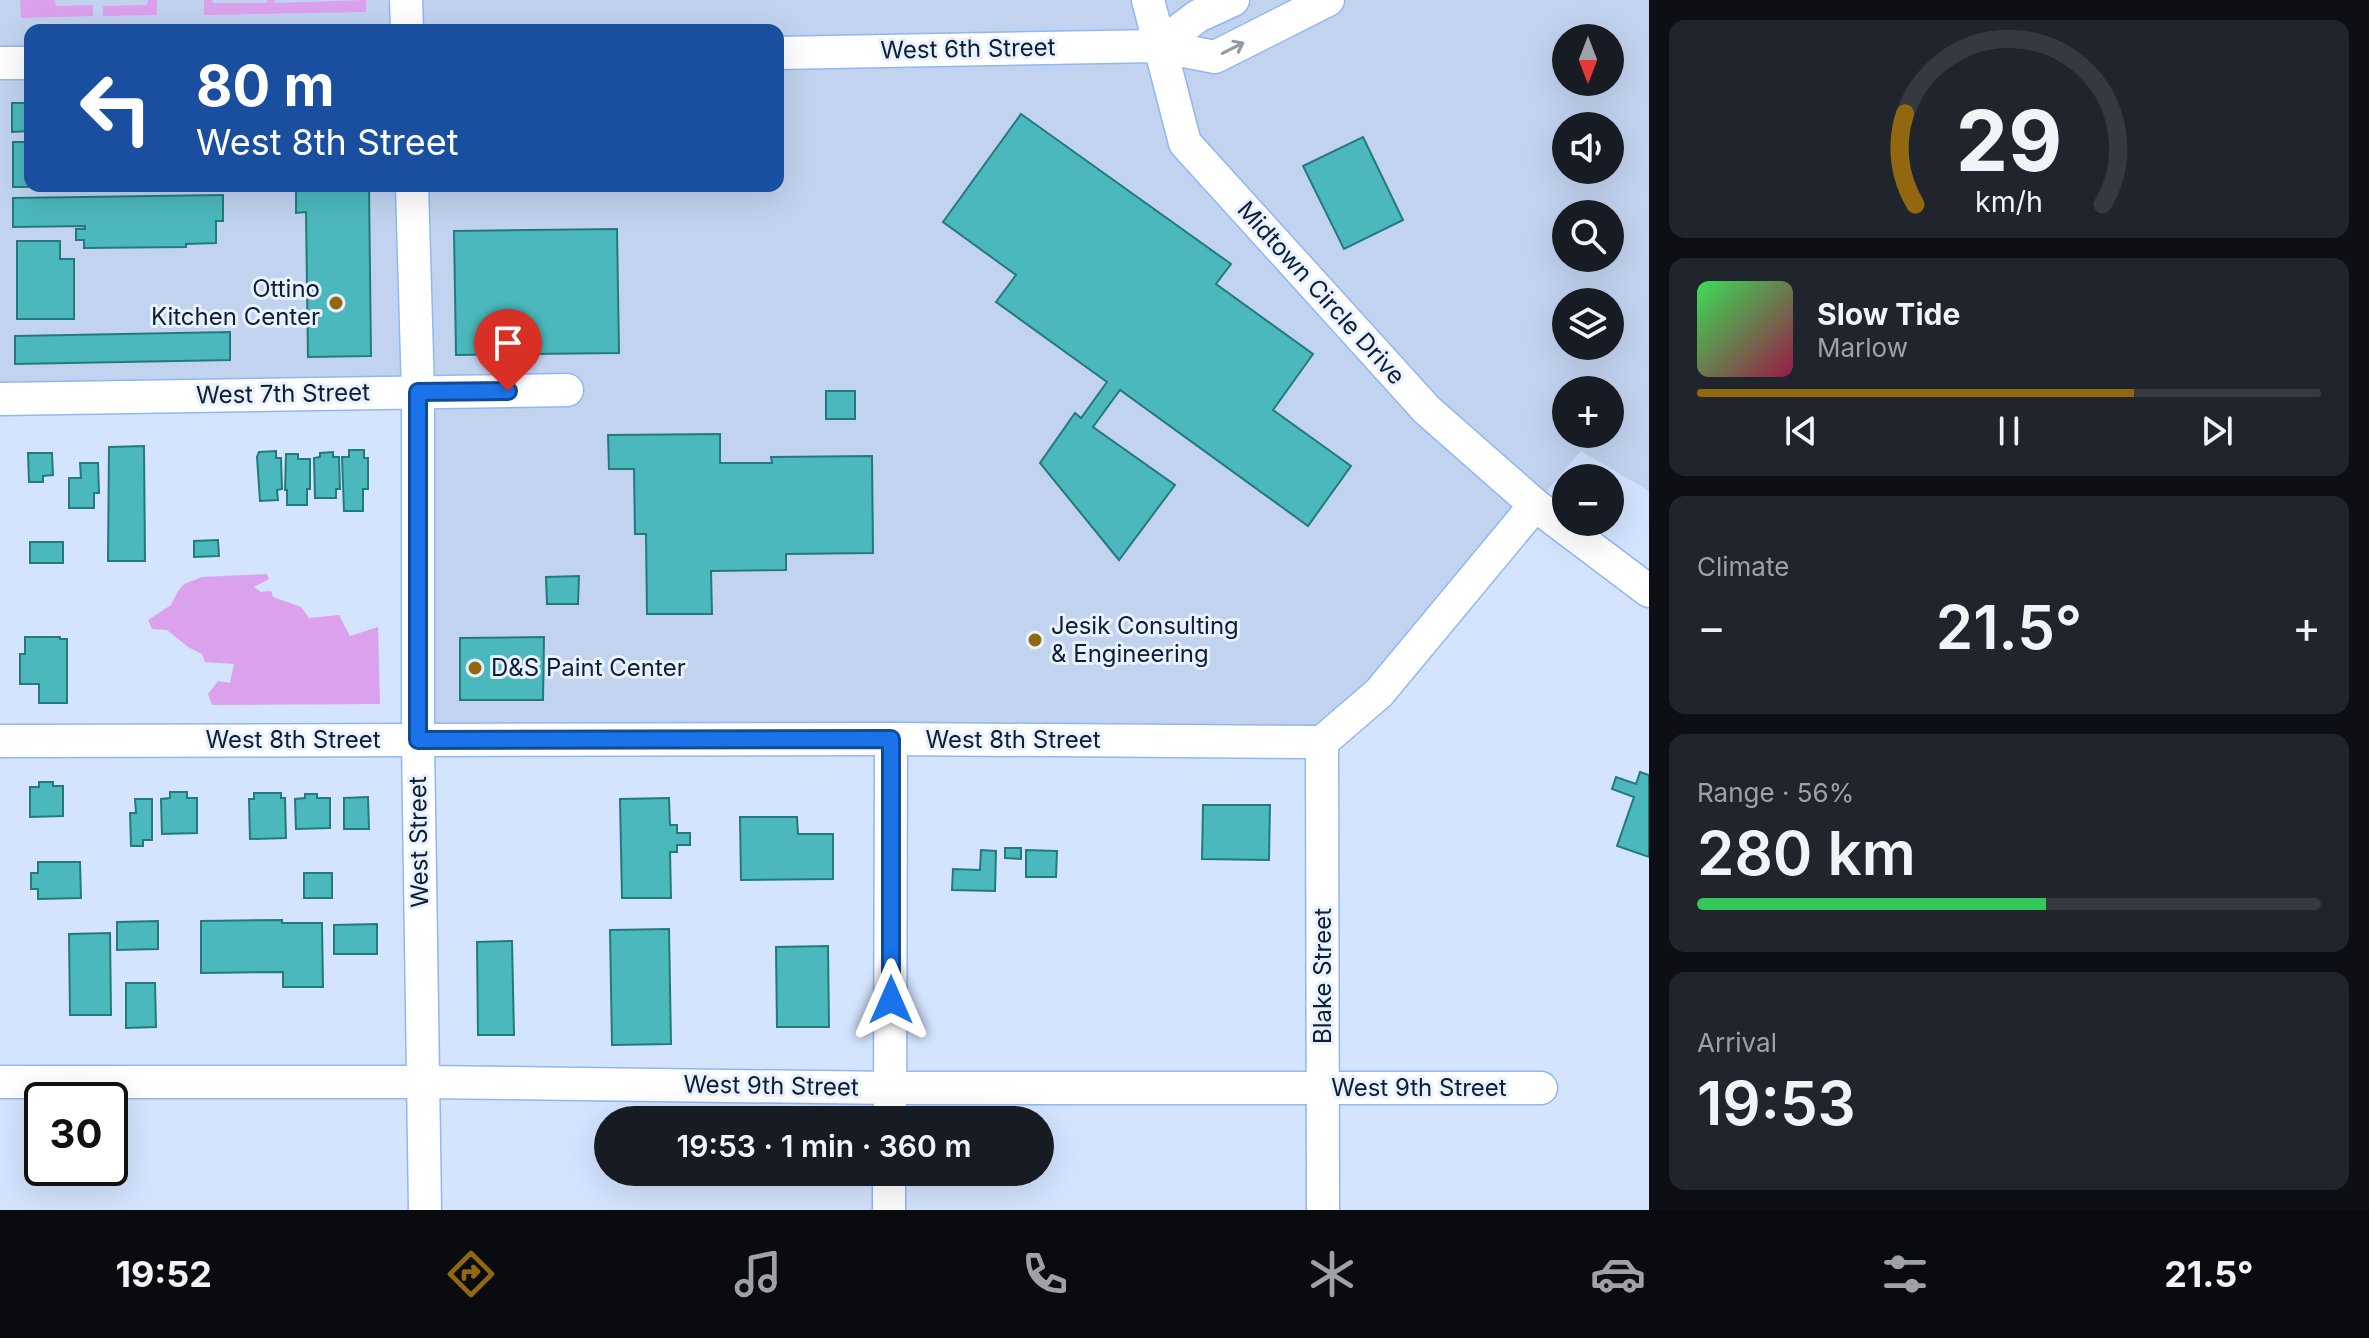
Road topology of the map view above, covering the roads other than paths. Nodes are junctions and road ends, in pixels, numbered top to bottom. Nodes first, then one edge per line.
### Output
1 (406, 0) edge
2 (1148, 0) edge
3 (1233, 0) edge
4 (1328, 0) edge
5 (407, 24) edge
6 (1158, 46) junction
7 (784, 53) edge
8 (0, 63) edge
9 (24, 63) edge
10 (412, 192) edge
11 (567, 390) dead end
12 (418, 392) junction
13 (0, 399) edge
14 (1535, 505) junction
15 (1649, 591) edge
16 (891, 739) junction
17 (418, 740) junction
18 (0, 741) edge
19 (1322, 742) junction
20 (0, 1082) edge
21 (423, 1082) junction
22 (890, 1088) junction
23 (1324, 1088) junction
24 (1541, 1088) dead end
25 (890, 1106) edge
26 (889, 1186) edge
27 (425, 1210) edge
28 (889, 1210) edge
29 (1323, 1210) edge

1 - 5 street
2 - 6 street, Midtown Circle Drive
3 - 6 street
6 -> 4 street
6 - 7 street, West 6th Street
6 - 14 street, Midtown Circle Drive
8 - 9 street
10 - 12 street, West Street
11 - 12 street, West 7th Street
12 - 13 street, West 7th Street
12 - 17 street, West Street
14 - 15 street, Midtown Circle Drive
14 - 19 street
16 - 17 street, West 8th Street
16 - 19 street, West 8th Street
16 - 22 street
17 - 18 street, West 8th Street
17 - 21 street, West Street
19 - 23 street, Blake Street
20 - 21 street, West 9th Street
21 - 22 street, West 9th Street
21 - 27 street, West Street
22 - 23 street, West 9th Street
22 - 25 street
23 - 24 street, West 9th Street
23 - 29 street, Blake Street
26 - 28 street

